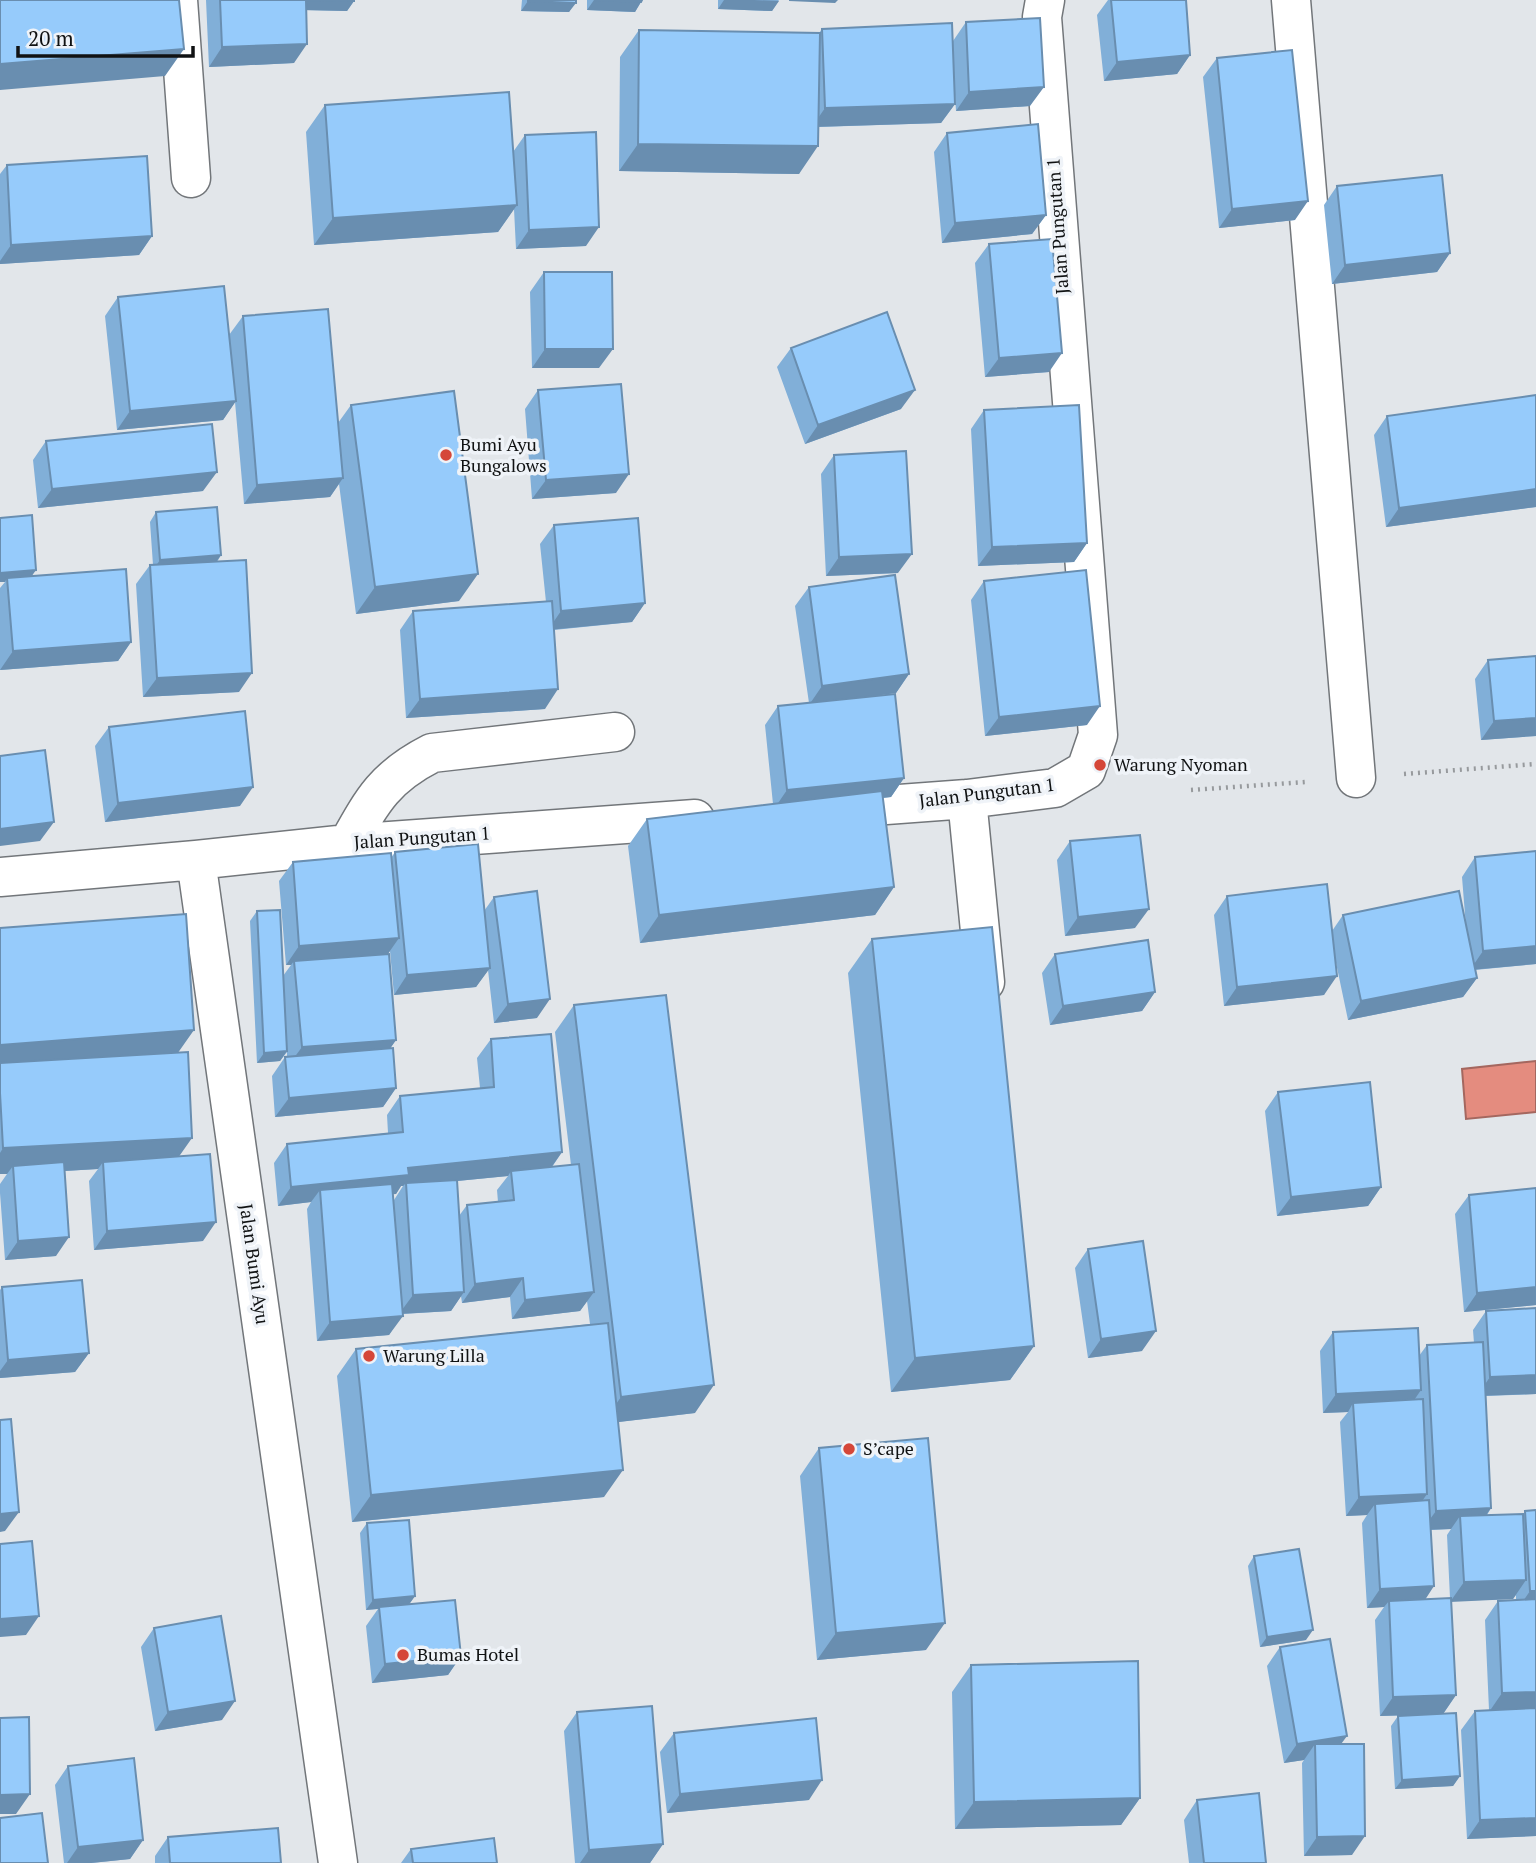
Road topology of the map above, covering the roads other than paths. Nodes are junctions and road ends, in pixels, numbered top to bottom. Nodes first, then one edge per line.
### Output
1 (178, 0) edge
2 (1045, 0) edge
3 (1291, 0) edge
4 (191, 178) dead end
5 (615, 733) dead end
6 (1356, 778) dead end
7 (967, 799) junction
8 (802, 811) edge
9 (733, 816) edge
10 (348, 844) junction
11 (196, 860) junction
12 (0, 877) edge
13 (989, 1019) edge
14 (338, 1863) edge

1 - 4 street
2 - 7 street, Jalan Pungutan 1
3 - 6 street
5 - 10 street
7 - 8 street, Jalan Pungutan 1
7 - 13 street
9 - 10 street, Jalan Pungutan 1
10 - 11 street, Jalan Pungutan 1
11 - 12 street
11 - 14 street, Jalan Bumi Ayu

